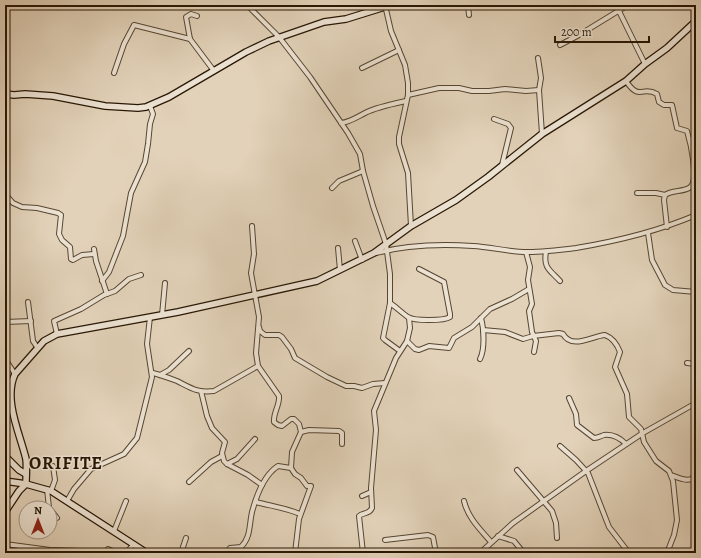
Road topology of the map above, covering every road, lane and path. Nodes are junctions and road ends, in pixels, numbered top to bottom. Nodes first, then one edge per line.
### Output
1 (247, 5) edge
2 (390, 5) edge
3 (468, 5) edge
4 (616, 5) edge
5 (628, 5) edge
6 (385, 6) edge
7 (618, 10) junction
8 (469, 15) dead end
9 (197, 16) dead end
10 (696, 21) edge
11 (279, 37) junction
12 (190, 39) junction
13 (560, 45) dead end
14 (400, 50) junction
15 (538, 58) dead end
16 (645, 64) junction
17 (362, 68) dead end
18 (214, 71) junction
19 (114, 73) dead end
20 (626, 82) junction
21 (539, 90) junction
22 (5, 94) edge
23 (408, 95) junction
24 (406, 101) junction
25 (150, 106) junction
26 (494, 119) dead end
27 (341, 123) junction
28 (542, 134) junction
29 (502, 166) junction
30 (363, 171) junction
31 (332, 188) dead end
32 (637, 193) dead end
33 (5, 194) edge
34 (665, 195) junction
35 (696, 216) edge
36 (252, 226) dead end
37 (412, 226) junction
38 (667, 227) junction
39 (648, 233) junction
40 (355, 241) dead end
41 (386, 247) junction
42 (338, 248) dead end
43 (526, 252) junction
44 (546, 252) junction
45 (362, 260) junction
46 (419, 269) dead end
47 (340, 270) junction
48 (141, 275) dead end
49 (102, 281) junction
50 (560, 281) dead end
51 (165, 283) dead end
52 (529, 289) junction
53 (696, 292) edge
54 (107, 294) junction
55 (255, 295) junction
56 (28, 302) dead end
57 (390, 303) junction
58 (162, 315) junction
59 (150, 317) junction
60 (409, 318) junction
61 (481, 318) junction
62 (31, 321) junction
63 (5, 322) edge
64 (258, 325) junction
65 (483, 330) junction
66 (57, 334) junction
67 (533, 336) junction
68 (407, 341) junction
69 (37, 347) junction
70 (189, 351) dead end
71 (400, 351) junction
72 (534, 352) dead end
73 (5, 359) edge
74 (480, 359) dead end
75 (687, 363) dead end
76 (696, 364) edge
77 (258, 366) junction
78 (152, 373) junction
79 (15, 374) junction
80 (160, 375) junction
81 (386, 383) junction
82 (201, 391) junction
83 (569, 398) dead end
84 (696, 403) edge
85 (302, 432) junction
86 (642, 433) junction
87 (255, 439) dead end
88 (342, 444) dead end
89 (626, 444) junction
90 (560, 446) dead end
91 (5, 456) edge
92 (222, 456) junction
93 (227, 464) junction
94 (53, 466) dead end
95 (291, 468) junction
96 (517, 470) dead end
97 (586, 470) junction
98 (696, 473) edge
99 (26, 474) junction
100 (671, 475) junction
101 (5, 481) edge
102 (189, 482) dead end
103 (26, 484) junction
104 (262, 485) junction
105 (49, 490) junction
106 (371, 492) junction
107 (362, 496) dead end
108 (50, 500) edge
109 (67, 501) junction
110 (126, 501) dead end
111 (464, 501) dead end
112 (256, 502) junction
113 (542, 502) junction
114 (5, 512) edge
115 (300, 514) junction
116 (5, 518) edge
117 (114, 532) junction
118 (498, 536) junction
119 (186, 538) dead end
120 (557, 538) dead end
121 (5, 540) edge
122 (385, 540) dead end
123 (492, 542) junction
124 (5, 544) edge
125 (134, 544) junction
126 (108, 549) dead end
127 (523, 552) edge
128 (84, 553) edge
129 (118, 553) edge
130 (126, 553) edge
131 (147, 553) edge
132 (181, 553) edge
133 (226, 553) edge
134 (295, 553) edge
135 (363, 553) edge
136 (436, 553) edge
137 (480, 553) edge
138 (628, 553) edge
139 (667, 553) edge

1 - 11 street
2 - 6 main road
3 - 8 street
4 - 7 street
5 - 7 street
6 - 11 main road
6 - 14 street
7 - 13 street
7 - 16 street
9 - 12 street
10 - 16 main road
11 - 18 main road
11 - 27 street
12 - 18 street
12 - 19 street
14 - 17 street
14 - 23 street
15 - 21 street
16 - 20 main road
18 - 25 main road
20 - 28 main road
20 - 34 street
21 - 23 street
21 - 28 street
22 - 25 main road
23 - 24 street
24 - 27 street
24 - 37 street
25 - 49 street
26 - 29 street
27 - 30 street
28 - 29 main road
29 - 37 main road
30 - 31 street
30 - 41 street
32 - 34 street
33 - 49 street
34 - 38 street
35 - 38 street
36 - 55 street
37 - 41 main road
38 - 39 street
39 - 44 street
39 - 53 street
40 - 45 street
41 - 43 street
41 - 45 main road
41 - 57 street
42 - 47 street
43 - 44 street
43 - 52 street
44 - 50 street
45 - 47 main road
46 - 60 street
47 - 55 main road
48 - 54 street
49 - 54 street
51 - 58 street
52 - 61 street
52 - 67 street
54 - 66 street
55 - 58 main road
55 - 64 street
56 - 62 street
57 - 60 street
57 - 71 street
58 - 59 main road
59 - 66 main road
59 - 78 street
60 - 68 street
61 - 65 street
61 - 68 street
62 - 63 street
62 - 69 street
64 - 77 street
64 - 81 street
65 - 67 street
65 - 74 street
66 - 69 main road
67 - 72 street
67 - 86 street
68 - 71 street
69 - 79 main road
70 - 80 street
71 - 81 street
73 - 79 street
75 - 76 street
77 - 82 street
77 - 85 street
78 - 80 street
78 - 109 street
79 - 99 main road
80 - 82 street
81 - 106 street
82 - 92 street
83 - 89 street
84 - 86 street
85 - 88 street
85 - 95 street
86 - 89 street
86 - 100 street
87 - 93 street
89 - 97 street
90 - 97 street
91 - 99 main road
92 - 93 street
92 - 102 street
93 - 104 street
94 - 105 street
95 - 104 street
95 - 115 street
96 - 113 street
97 - 113 street
97 - 138 street
98 - 100 street
99 - 103 main road
100 - 139 street
101 - 103 main road
103 - 105 main road
103 - 114 main road
104 - 112 street
105 - 108 street
105 - 109 main road
106 - 107 street
106 - 135 street
109 - 117 main road
110 - 117 street
111 - 123 street
112 - 115 street
112 - 133 street
113 - 118 street
113 - 120 street
115 - 134 street
116 - 121 street
117 - 125 main road
118 - 123 street
118 - 127 street
119 - 132 street
122 - 136 street
123 - 137 street
124 - 128 street
125 - 130 street
125 - 131 main road
126 - 129 street

